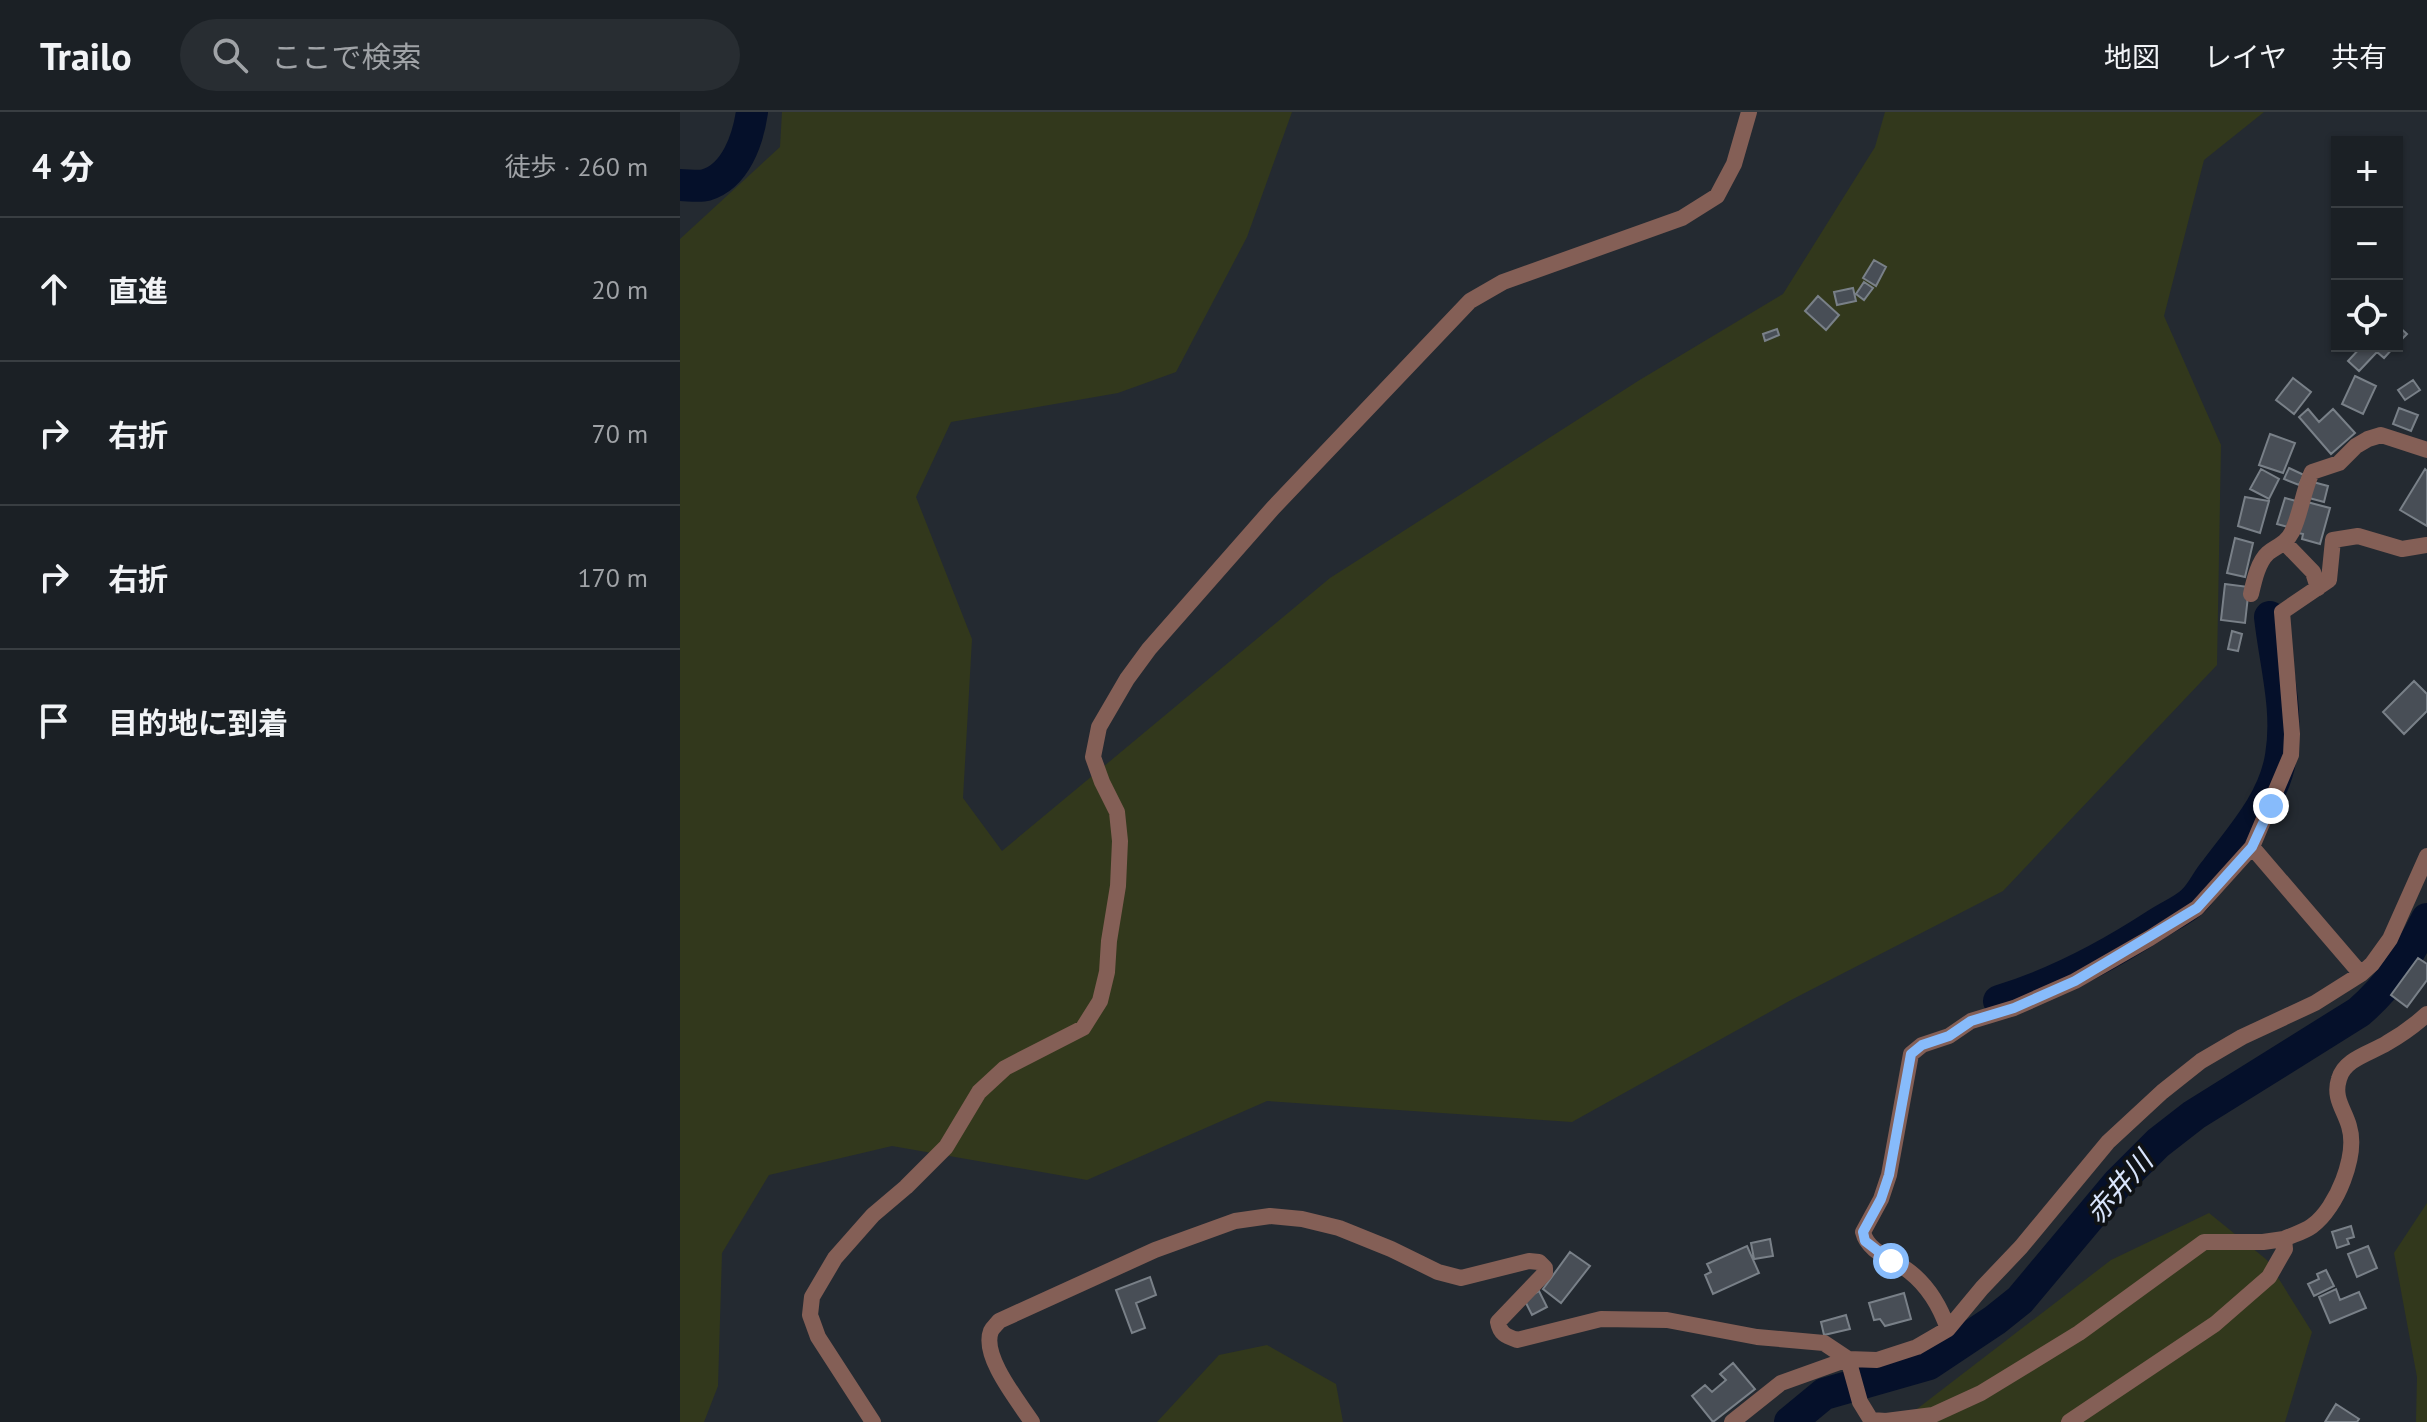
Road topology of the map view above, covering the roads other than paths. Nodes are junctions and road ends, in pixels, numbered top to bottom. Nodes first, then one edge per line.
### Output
1 (1749, 112) edge
2 (2427, 450) edge
3 (2284, 542) junction
4 (2427, 545) edge
5 (2318, 588) junction
6 (2251, 594) dead end
7 (2252, 847) junction
8 (2427, 856) edge
9 (2361, 974) junction
10 (2427, 1014) edge
11 (2284, 1239) junction
12 (1948, 1329) junction
13 (1850, 1365) junction
14 (873, 1422) edge
15 (1032, 1422) edge
16 (1732, 1422) edge
17 (2069, 1422) edge

1 - 14 street
2 - 3 street
3 - 5 street
3 - 6 street
4 - 5 street
5 - 7 street
7 - 9 street
7 - 12 street
8 - 9 street
9 - 12 street
10 - 11 street
11 - 13 street
11 - 17 street
12 - 13 street
13 - 15 street
13 - 16 street

